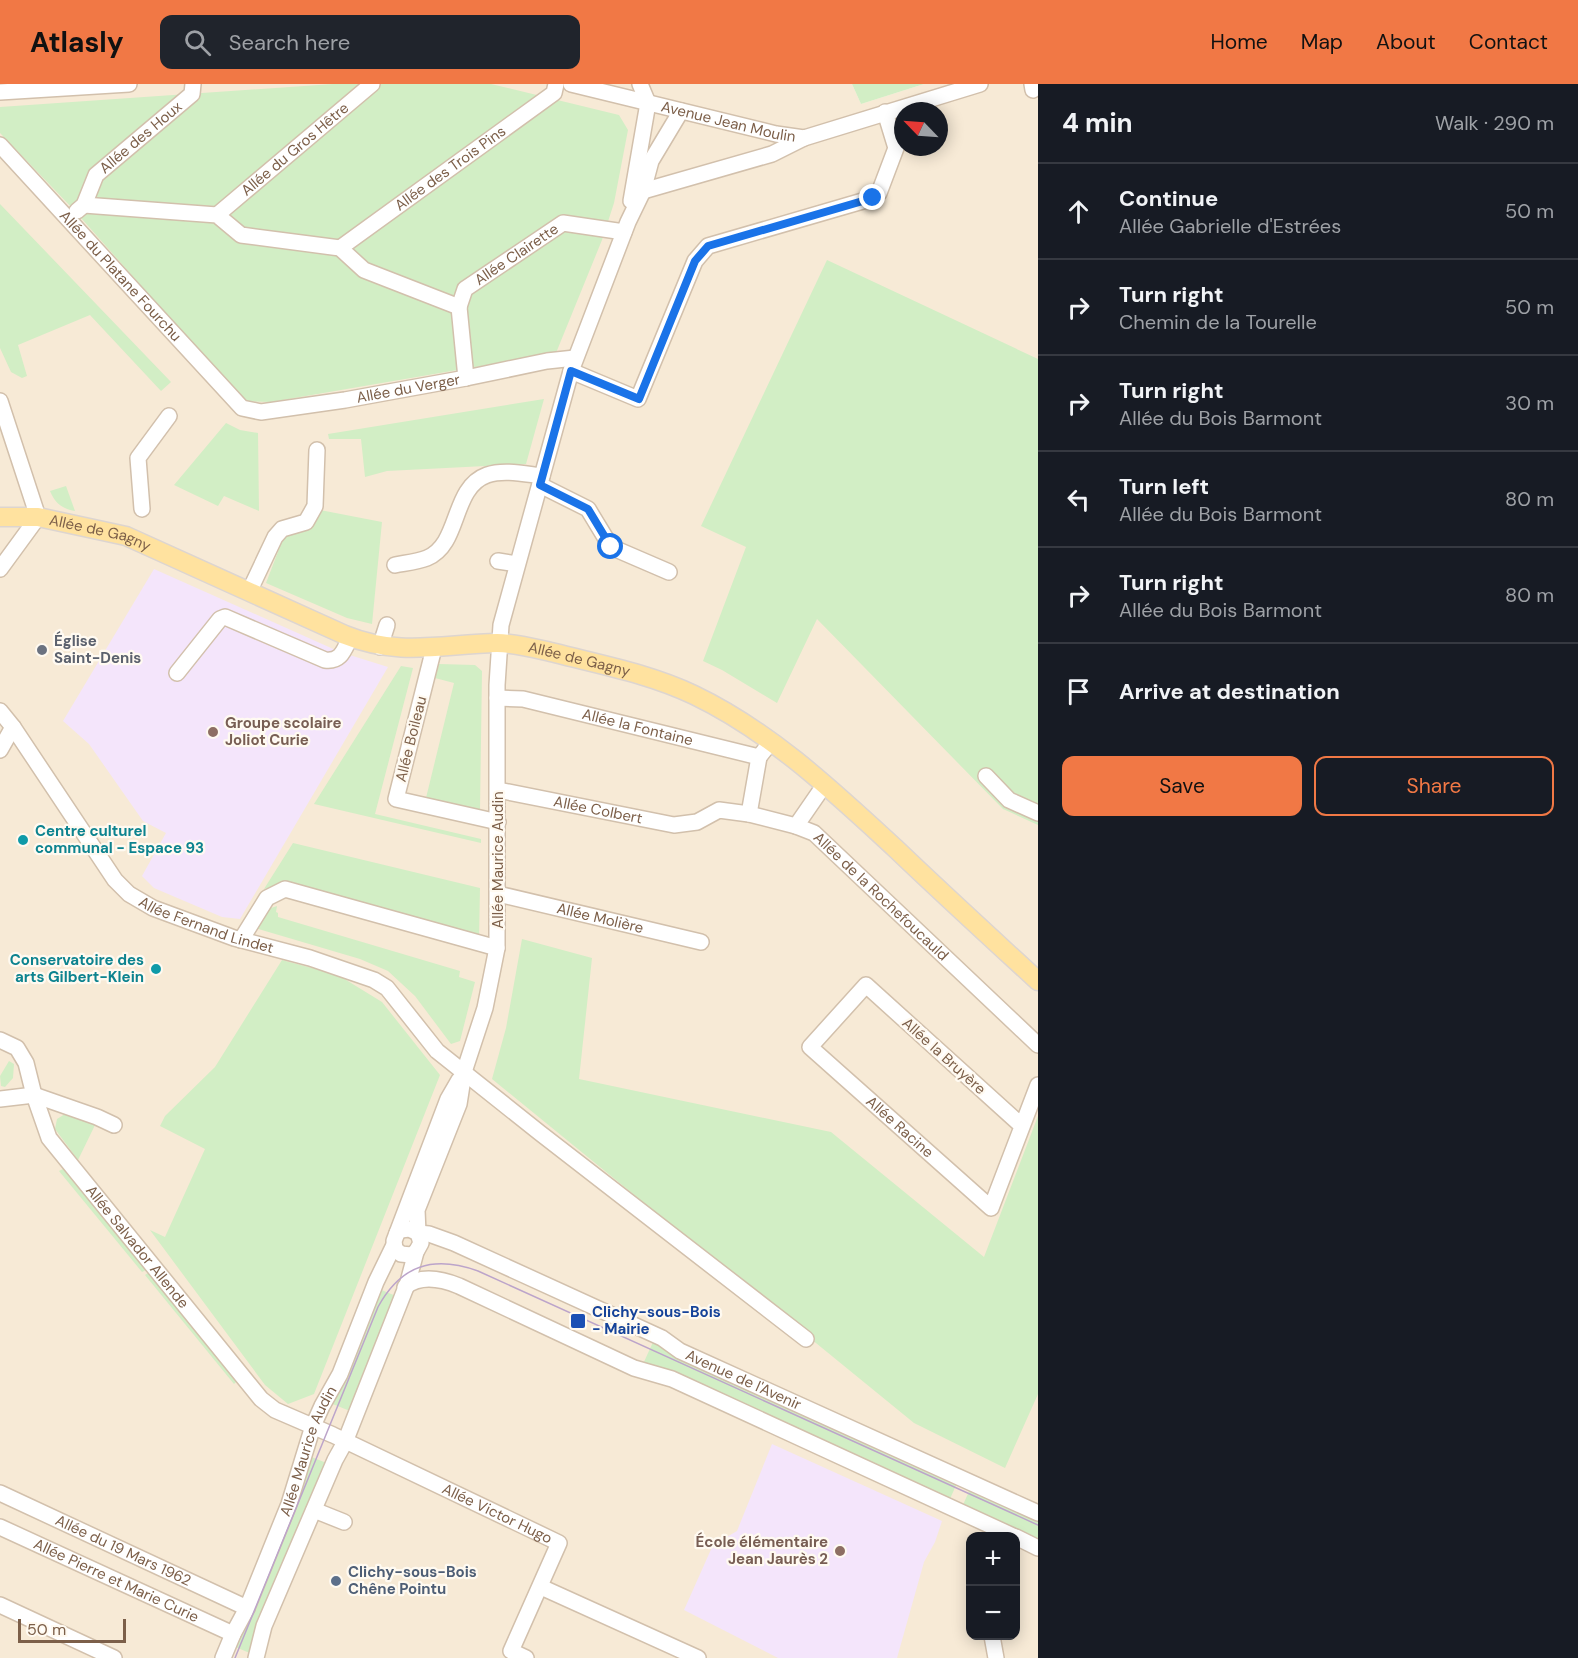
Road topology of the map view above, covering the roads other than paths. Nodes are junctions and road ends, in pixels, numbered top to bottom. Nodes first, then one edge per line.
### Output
1 (129, 84) edge
2 (193, 84) edge
3 (372, 84) edge
4 (556, 84) edge
5 (571, 84) edge
6 (640, 84) edge
7 (980, 84) edge
8 (6, 89) edge
9 (648, 103) junction
10 (681, 111) junction
11 (885, 112) junction
12 (804, 138) junction
13 (0, 145) edge
14 (643, 191) junction
15 (84, 205) junction
16 (217, 215) junction
17 (68, 218) junction
18 (626, 227) junction
19 (340, 248) junction
20 (459, 307) junction
21 (573, 365) junction
22 (466, 378) junction
23 (0, 401) edge
24 (242, 408) joint
25 (169, 416) dead end
26 (317, 450) dead end
27 (541, 480) junction
28 (142, 509) dead end
29 (0, 517) edge
30 (38, 517) junction
31 (498, 561) dead end
32 (517, 564) junction
33 (395, 565) dead end
34 (0, 569) edge
35 (669, 572) dead end
36 (249, 592) junction
37 (387, 625) dead end
38 (350, 638) junction
39 (500, 643) junction
40 (380, 647) junction
41 (434, 648) junction
42 (177, 673) dead end
43 (497, 698) junction
44 (0, 711) edge
45 (13, 727) junction
46 (771, 742) junction
47 (0, 750) edge
48 (759, 757) junction
49 (986, 776) dead end
50 (825, 784) junction
51 (498, 790) junction
52 (1038, 813) edge
53 (749, 814) junction
54 (498, 822) junction
55 (698, 822) joint
56 (796, 826) junction
57 (498, 894) junction
58 (241, 940) junction
59 (701, 942) dead end
60 (497, 948) junction
61 (1038, 981) edge
62 (866, 985) joint
63 (0, 1040) edge
64 (1038, 1045) edge
65 (464, 1072) junction
66 (1038, 1085) edge
67 (34, 1095) junction
68 (0, 1099) edge
69 (114, 1125) dead end
70 (1022, 1126) junction
71 (418, 1233) junction
72 (395, 1239) junction
73 (412, 1257) junction
74 (428, 1279) junction
75 (405, 1287) junction
76 (806, 1339) dead end
77 (313, 1426) junction
78 (345, 1442) junction
79 (0, 1493) edge
80 (314, 1510) junction
81 (1038, 1513) edge
82 (344, 1522) dead end
83 (0, 1527) edge
84 (980, 1529) edge
85 (1020, 1540) edge
86 (1038, 1548) edge
87 (541, 1587) junction
88 (0, 1605) edge
89 (247, 1608) junction
90 (233, 1634) junction
91 (993, 1640) edge
92 (114, 1658) edge
93 (223, 1658) edge
94 (256, 1658) edge
95 (526, 1658) edge
96 (698, 1658) edge
97 (996, 1658) edge

1 - 8 street
2 - 15 street, Allée des Houx
3 - 16 street, Allée du Gros Hêtre
4 - 19 street, Allée des Trois Pins
5 - 9 street, Avenue Jean Moulin
6 - 9 street
7 - 11 street, Avenue Jean Moulin
9 - 10 street, Avenue Jean Moulin
9 - 18 street
10 - 12 street, Avenue Jean Moulin
10 - 14 street
11 - 12 street, Avenue Jean Moulin
11 - 21 street
12 - 14 street
13 - 17 street, Allée du Platane Fourchu
14 - 18 street
15 - 16 street
15 - 17 street, Allée des Houx
16 - 19 street
17 - 24 street, Allée du Platane Fourchu
18 - 20 street, Allée Clairette
18 - 21 street, Allée Maurice Audin
19 - 20 street
20 - 22 street
21 - 22 street, Allée du Verger
21 - 27 street, Allée Maurice Audin
22 - 24 street, Allée du Verger
23 - 30 street
25 - 28 street
26 - 36 street
27 - 32 street, Allée Maurice Audin
27 - 33 street
27 - 35 street
29 - 30 main road, Allée de Gagny
30 - 34 street
30 - 36 main road, Allée de Gagny
31 - 32 street
32 - 39 street, Allée Maurice Audin
36 - 38 main road, Allée de Gagny
37 - 40 street
38 - 40 main road, Allée de Gagny
38 - 42 street
39 - 41 main road, Allée de Gagny
39 - 43 street, Allée Maurice Audin
39 - 46 main road, Allée de Gagny
40 - 41 main road, Allée de Gagny
41 - 54 street, Allée Boileau
43 - 48 street, Allée la Fontaine
43 - 51 street, Allée Maurice Audin
44 - 45 street, Allée Fernand Lindet
45 - 47 street
45 - 58 street, Allée Fernand Lindet
46 - 48 street
46 - 50 main road, Allée de Gagny
48 - 53 street
49 - 52 street
50 - 56 street
50 - 61 main road, Allée de Gagny
51 - 54 street, Allée Maurice Audin
51 - 55 street, Allée Colbert
53 - 55 street, Allée de la Rochefoucauld
53 - 56 street, Allée de la Rochefoucauld
54 - 57 street, Allée Maurice Audin
56 - 64 street, Allée de la Rochefoucauld
57 - 59 street, Allée Molière
57 - 60 street, Allée Maurice Audin
58 - 60 street
58 - 65 street, Allée Fernand Lindet
60 - 65 street, Allée Maurice Audin
62 - 70 street, Allée la Bruyère
62 - 70 street, Allée Racine
63 - 67 street, Allée Salvador Allende
65 - 71 street, Allée Maurice Audin
65 - 72 street, Allée Maurice Audin
65 - 76 street, Allée Fernand Lindet
66 - 70 street
67 - 68 street
67 - 69 street
67 - 77 street, Allée Salvador Allende
71 - 72 street
71 - 73 street
71 - 81 street, Avenue de l'Avenir
72 - 73 street
72 - 77 street, Allée Maurice Audin
73 - 74 street
73 - 75 street, Allée Maurice Audin
74 - 75 street
74 - 84 street, Avenue de l'Avenir
75 - 78 street, Allée Maurice Audin
77 - 78 street, Allée Salvador Allende
77 - 89 street, Allée Maurice Audin
78 - 80 street, Allée Maurice Audin
78 - 87 street, Allée Victor Hugo
79 - 89 street, Allée du 19 Mars 1962
80 - 82 street
80 - 94 street, Allée Maurice Audin
83 - 90 street, Allée Pierre et Marie Curie
85 - 86 street, Avenue de l'Avenir
87 - 95 street, Allée Victor Hugo
87 - 96 street
88 - 92 street
89 - 90 street, Allée Maurice Audin
90 - 93 street, Allée Maurice Audin
91 - 97 street

